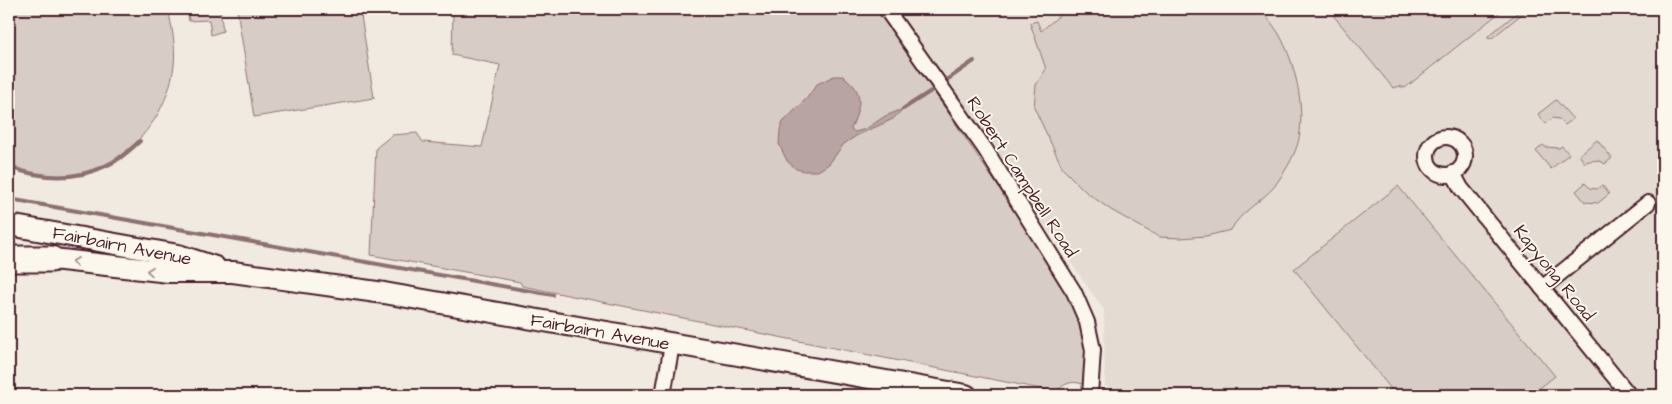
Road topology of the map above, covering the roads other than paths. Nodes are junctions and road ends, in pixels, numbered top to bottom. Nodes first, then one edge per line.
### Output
1 (886, 9) edge
2 (1453, 173) dead end
3 (1648, 203) dead end
4 (9, 225) edge
5 (9, 253) edge
6 (9, 259) edge
7 (51, 260) junction
8 (233, 272) junction
9 (1542, 288) junction
10 (672, 345) junction
11 (1092, 379) junction
12 (663, 395) edge
13 (966, 395) edge
14 (1079, 395) edge
15 (1090, 395) edge
16 (1096, 395) edge
17 (1629, 395) edge

1 - 11 street, Robert Campbell Road
2 - 9 street, Kapyong Road
3 - 9 street
4 - 8 main road, Fairbairn Avenue
5 - 7 main road, Fairbairn Avenue
6 - 7 highway
8 -> 7 main road, Fairbairn Avenue
8 - 10 main road, Fairbairn Avenue
9 - 17 street, Kapyong Road
10 - 12 street
10 - 13 main road, Fairbairn Avenue
11 - 14 street
11 - 15 street, Robert Campbell Road
11 - 16 street, Robert Campbell Road

